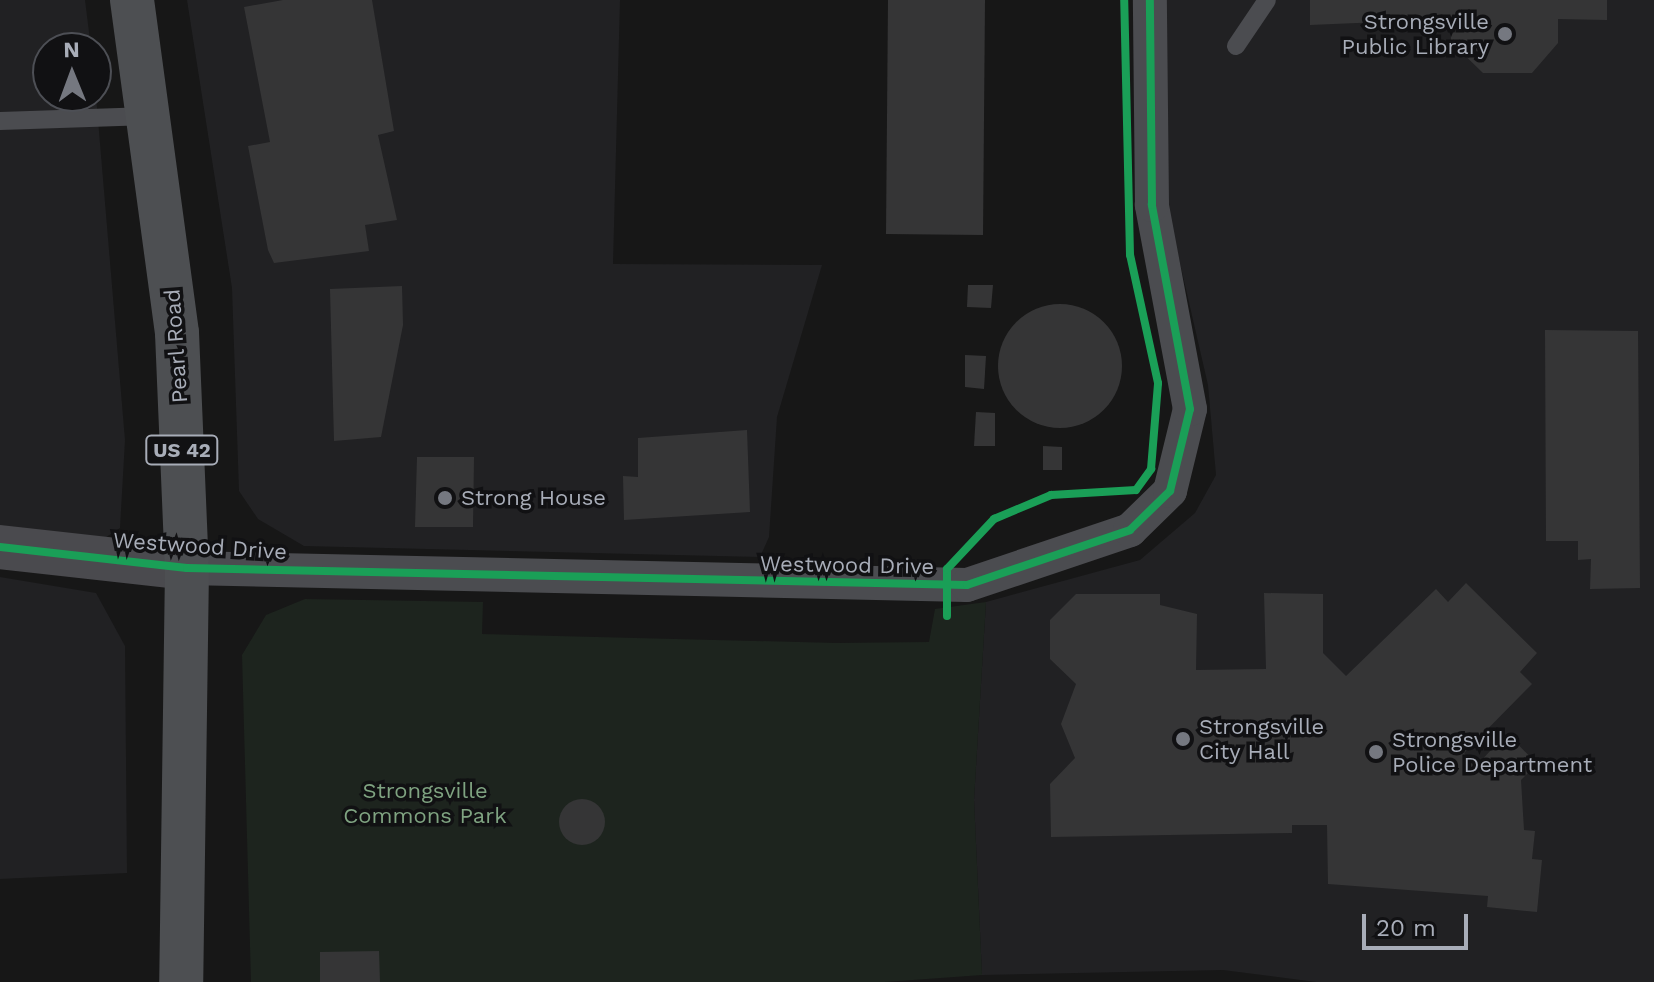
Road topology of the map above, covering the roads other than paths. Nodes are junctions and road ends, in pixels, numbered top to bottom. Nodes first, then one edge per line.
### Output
1 (132, 0) edge
2 (1150, 0) edge
3 (1267, 0) edge
4 (1236, 46) dead end
5 (152, 116) junction
6 (0, 121) edge
7 (0, 547) edge
8 (187, 568) junction
9 (182, 897) junction
10 (181, 982) edge
11 (211, 982) edge

1 - 5 main road, Pearl Road / US 42
2 - 8 street, Westwood Drive
3 - 4 lane
5 - 6 lane
5 - 8 main road, Pearl Road / US 42
7 - 8 street, Westwood Drive
8 - 9 main road, Pearl Road / US 42
9 - 10 main road, Pearl Road / US 42
9 - 11 main road

